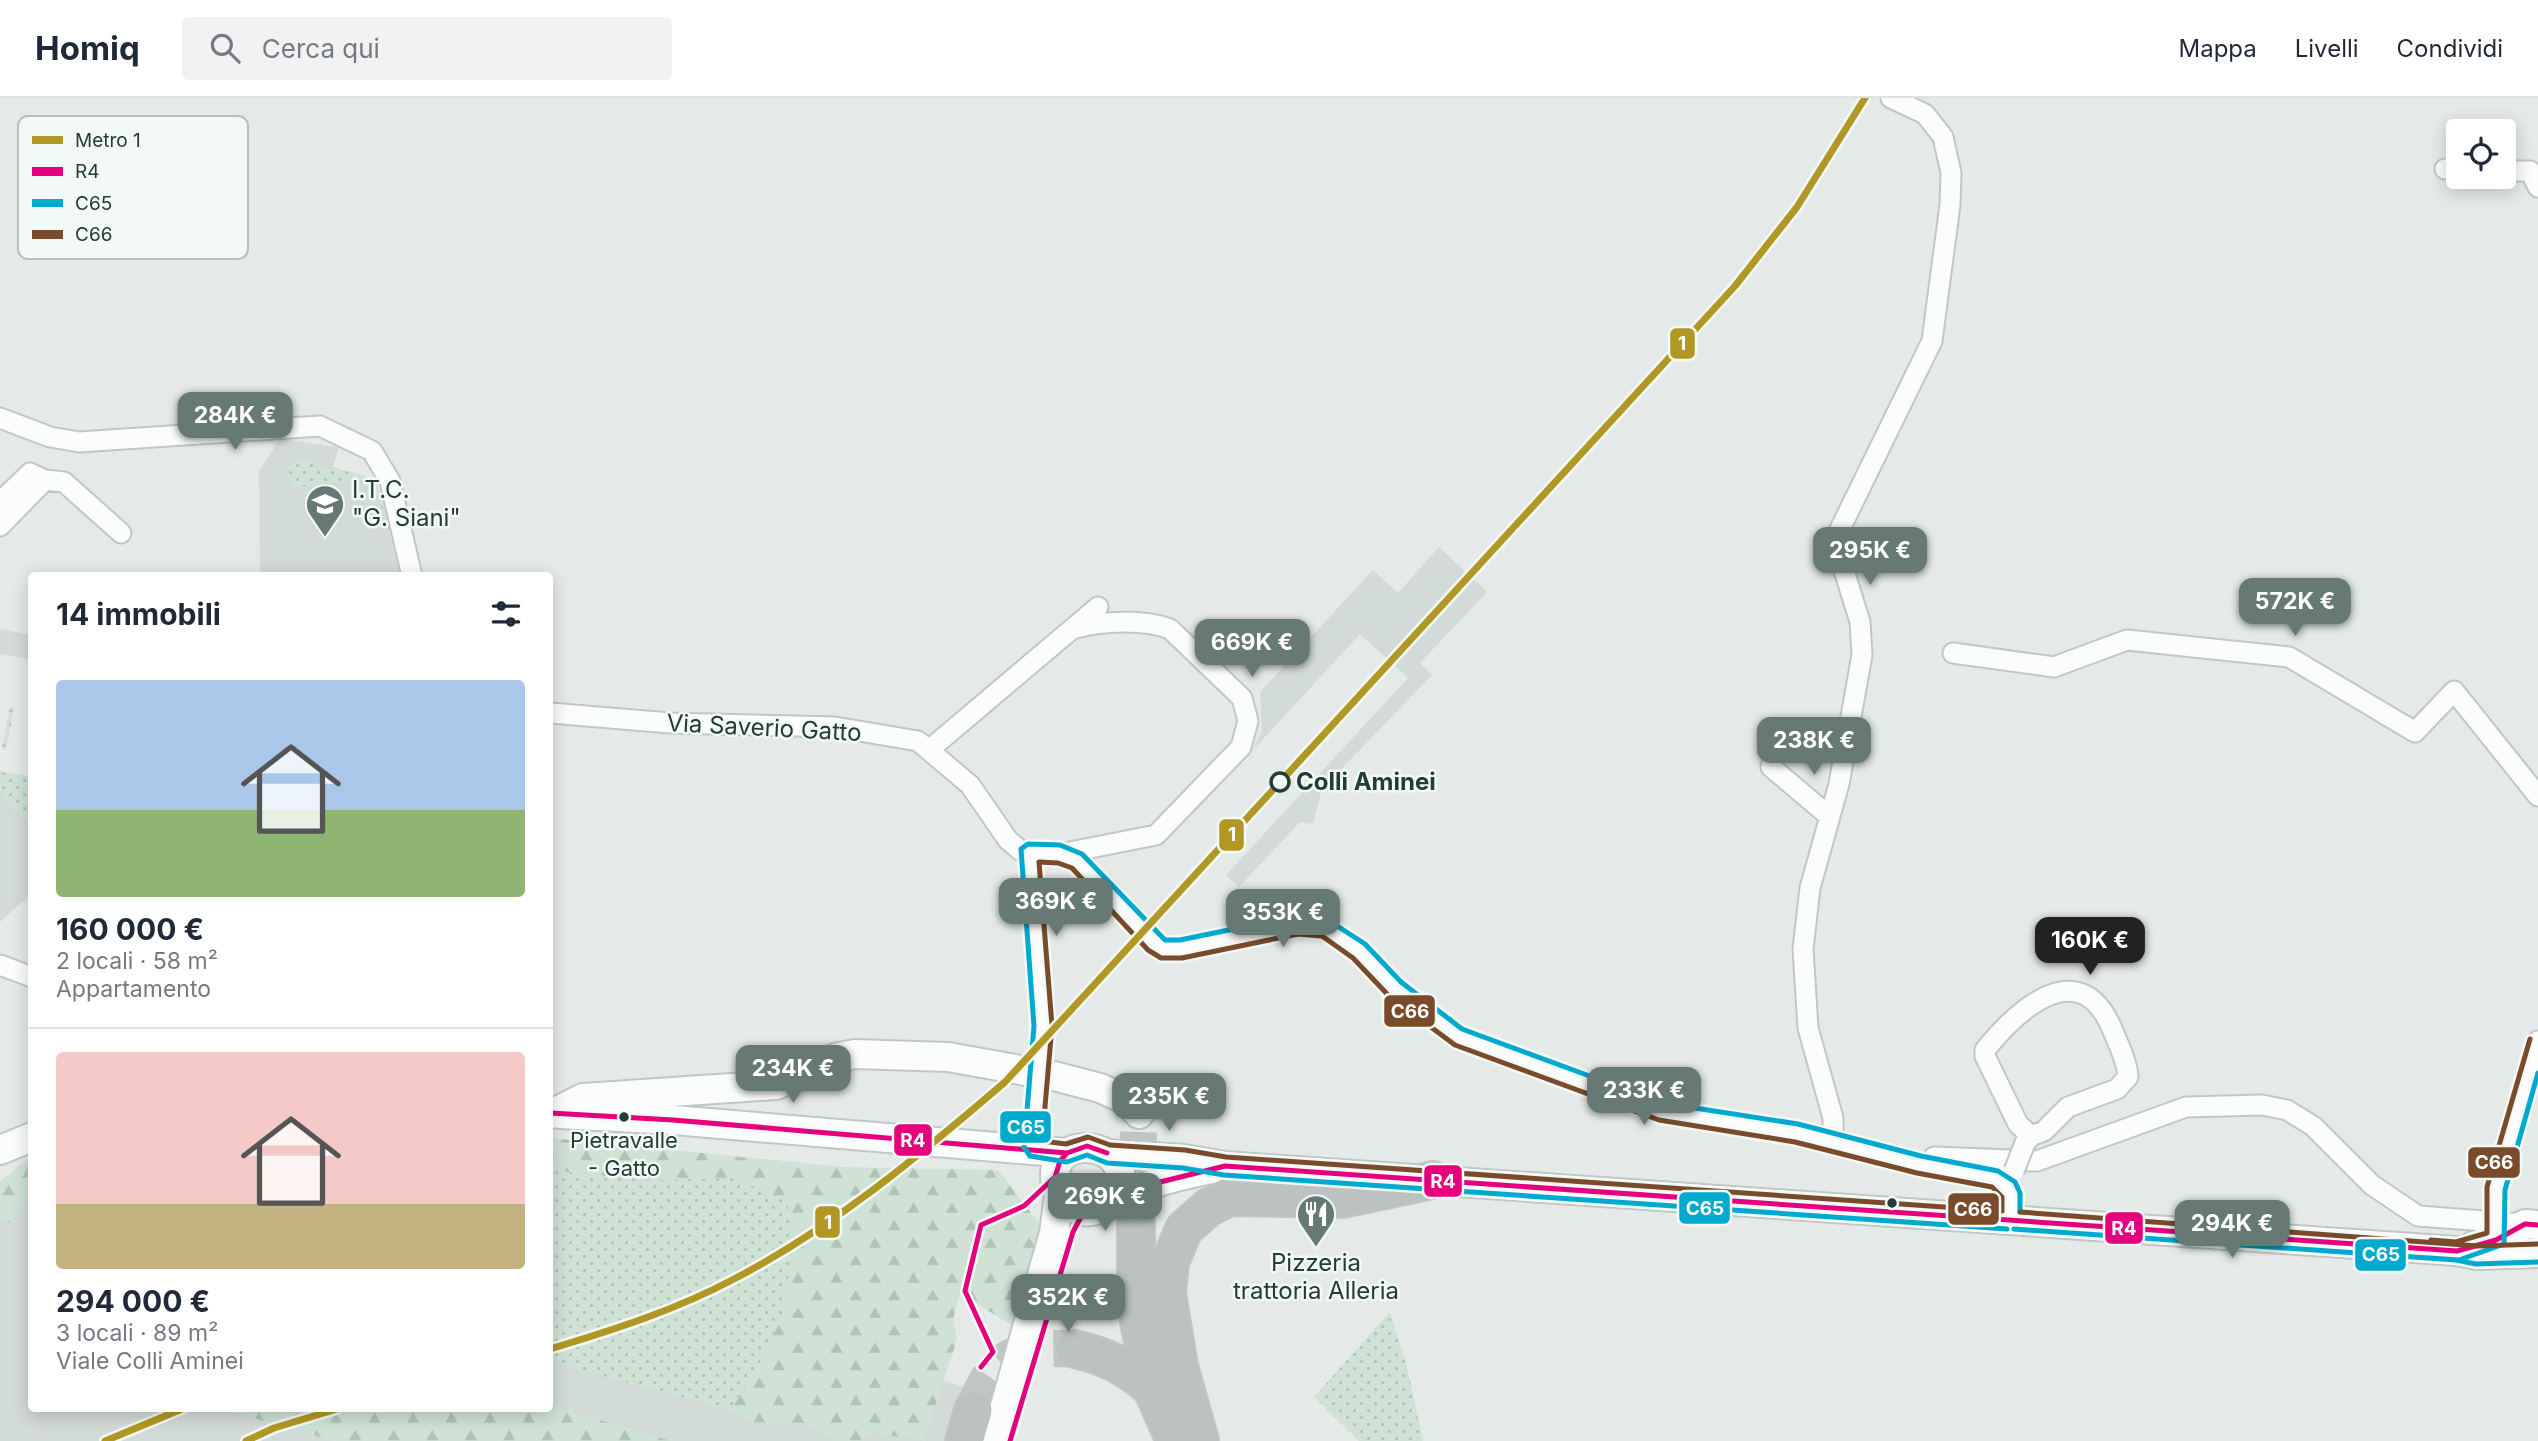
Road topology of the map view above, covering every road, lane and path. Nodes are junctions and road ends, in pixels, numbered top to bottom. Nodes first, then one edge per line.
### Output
1 (1891, 98) edge
2 (2516, 171) edge
3 (2538, 187) edge
4 (0, 418) edge
5 (46, 480) junction
6 (0, 502) edge
7 (0, 526) edge
8 (121, 533) dead end
9 (411, 572) edge
10 (1098, 607) dead end
11 (1076, 628) junction
12 (1953, 653) dead end
13 (553, 713) edge
14 (930, 749) junction
15 (1771, 766) dead end
16 (2538, 796) edge
17 (1830, 817) junction
18 (1029, 853) junction
19 (1060, 854) junction
20 (0, 967) edge
21 (28, 978) edge
22 (2538, 1041) edge
23 (553, 1111) edge
24 (553, 1113) edge
25 (1139, 1114) dead end
26 (28, 1138) edge
27 (2028, 1139) junction
28 (1833, 1141) junction
29 (1033, 1148) junction
30 (0, 1150) edge
31 (1067, 1153) junction
32 (1108, 1154) junction
33 (1919, 1165) junction
34 (1224, 1166) junction
35 (2011, 1179) junction
36 (1433, 1180) junction
37 (1059, 1195) junction
38 (1084, 1211) junction
39 (1124, 1213) junction
40 (2011, 1221) junction
41 (2520, 1235) edge
42 (1075, 1349) tunnel mouth
43 (1152, 1389) junction
44 (995, 1441) edge
45 (1010, 1441) edge
46 (1175, 1441) edge
47 (1200, 1441) edge

1 - 17 street
2 - 3 street
4 - 9 street
5 - 6 street
5 - 7 street
5 - 8 street
10 - 11 street
11 - 14 street
11 - 19 street
12 - 16 street
13 - 14 street, Via Saverio Gatto
14 - 18 street, Via Saverio Gatto
15 - 17 street
17 - 28 street
18 - 19 street
18 - 29 street, bridge
19 - 28 street
20 - 21 street
22 - 41 street
23 - 25 main road
24 - 29 main road
26 - 30 main road
27 - 27 street
27 - 35 street, bridge
28 - 33 street
29 - 31 main road
31 - 32 main road
31 - 37 main road
32 - 34 main road
32 - 39 main road
33 - 35 street
33 - 41 street
34 - 36 main road
34 - 39 main road
35 - 40 street
36 - 40 main road
36 - 47 highway
37 - 38 main road
37 - 44 main road
38 - 39 main road
38 - 45 main road
39 - 43 highway
40 - 41 main road
42 - 43 highway
43 - 46 highway

